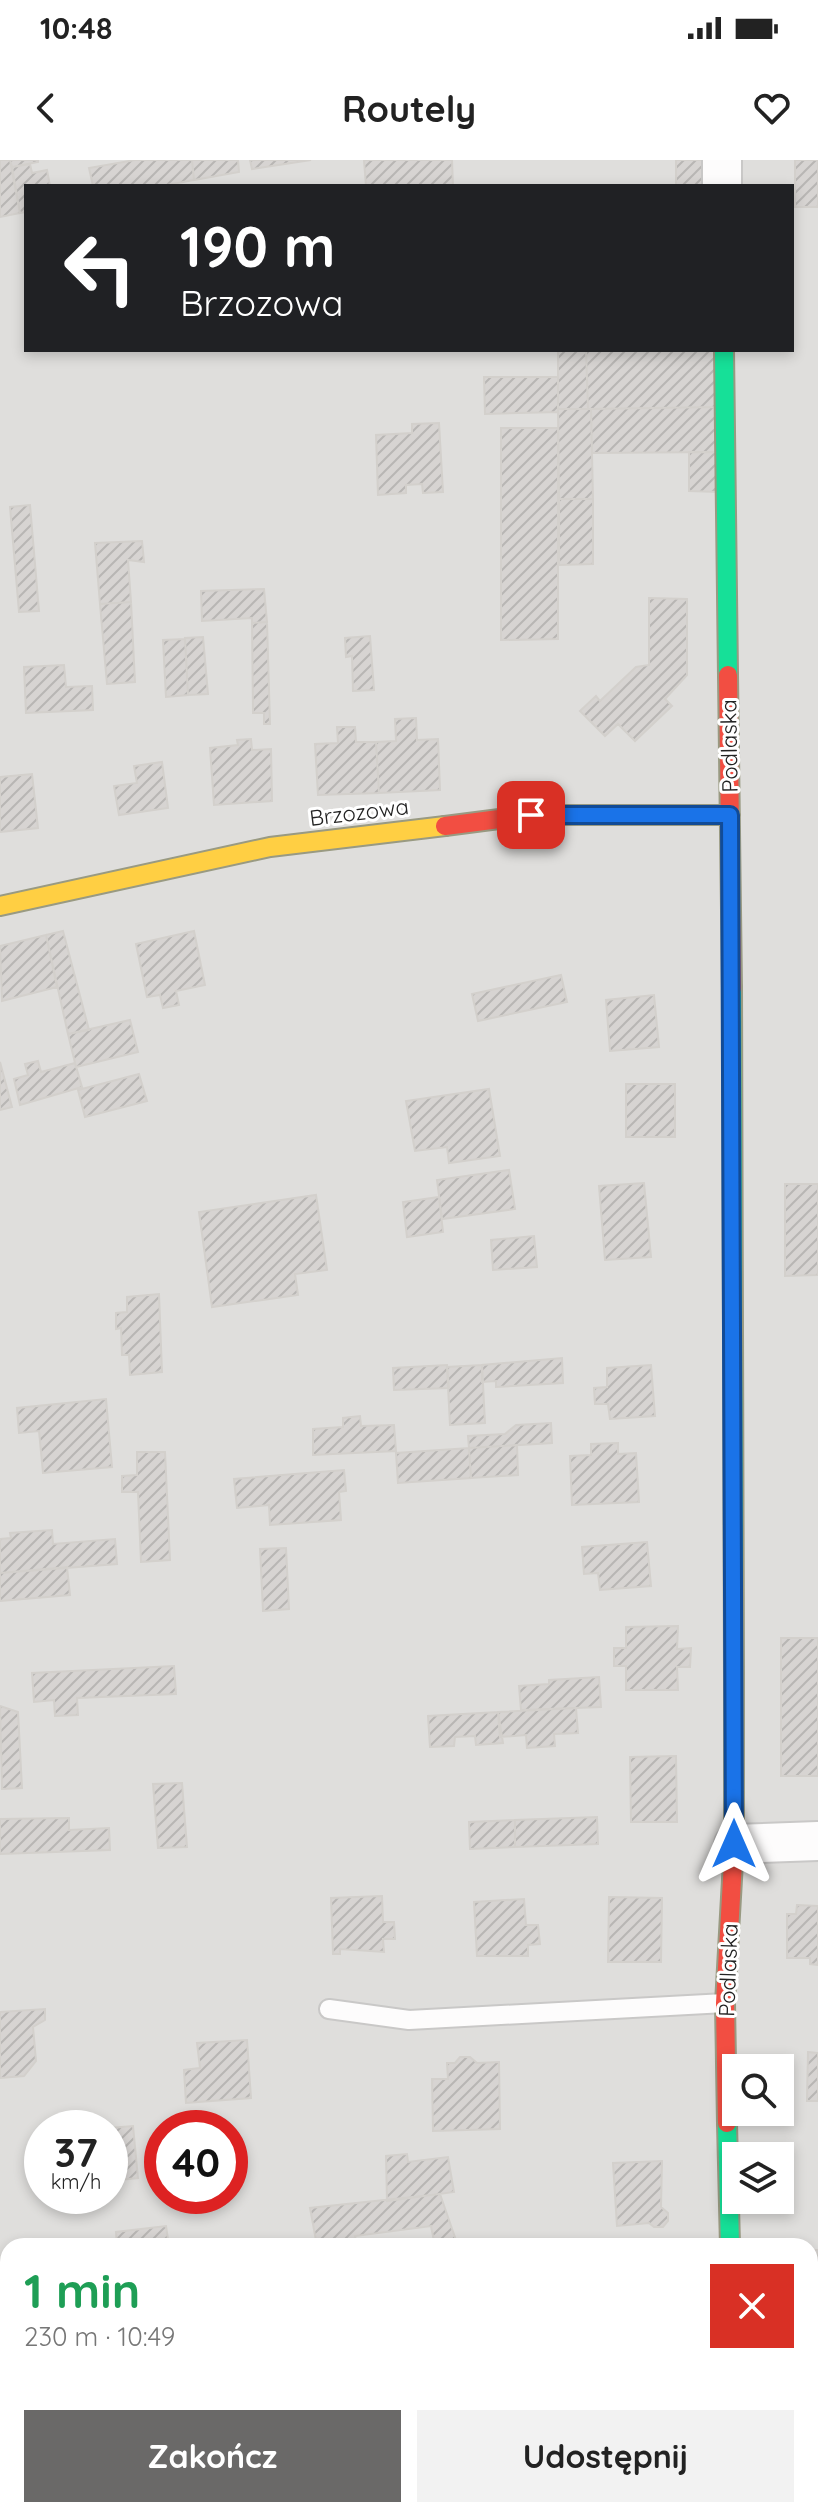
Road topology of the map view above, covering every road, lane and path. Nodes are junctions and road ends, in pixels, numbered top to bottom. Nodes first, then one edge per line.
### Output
1 (722, 160) edge
2 (722, 184) edge
3 (724, 352) edge
4 (730, 815) junction
5 (0, 906) edge
6 (818, 1841) edge
7 (734, 1844) junction
8 (725, 2003) junction
9 (329, 2009) dead end
10 (730, 2238) edge

1 - 2 street
3 - 4 street, Podlaska
4 - 5 street, Brzozowa
4 - 7 street, Podlaska
6 - 7 street
7 - 8 street, Podlaska
8 - 9 lane
8 - 10 street, Podlaska

